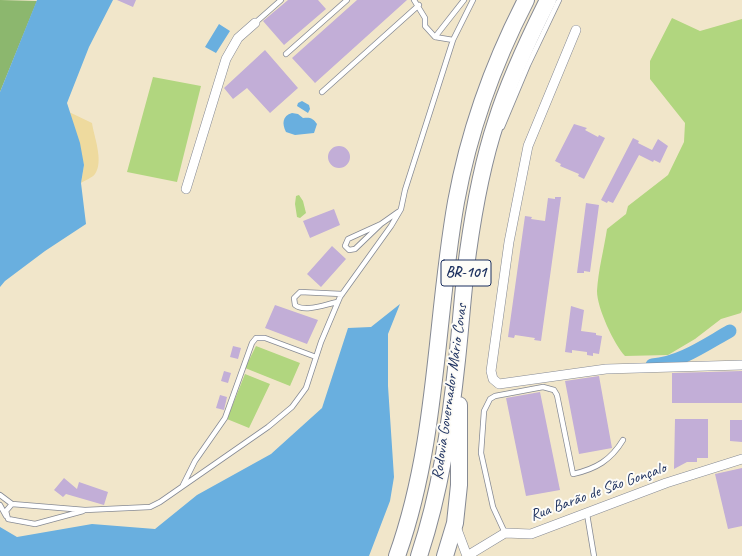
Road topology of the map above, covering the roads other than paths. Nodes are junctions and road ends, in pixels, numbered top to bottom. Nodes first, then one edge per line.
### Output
1 (281, 0) edge
2 (347, 0) edge
3 (414, 0) edge
4 (464, 0) edge
5 (473, 0) edge
6 (526, 0) edge
7 (548, 0) edge
8 (559, 0) edge
9 (419, 5) junction
10 (255, 23) joint
11 (576, 30) dead end
12 (435, 37) junction
13 (453, 40) junction
14 (286, 54) dead end
15 (322, 92) dead end
16 (500, 133) dead end
17 (496, 140) dead end
18 (484, 166) junction
19 (186, 189) dead end
20 (401, 210) junction
21 (381, 224) junction
22 (342, 294) junction
23 (338, 302) junction
24 (316, 357) junction
25 (457, 360) junction
26 (742, 365) edge
27 (623, 440) dead end
28 (742, 459) edge
29 (183, 487) junction
30 (0, 495) edge
31 (12, 504) junction
32 (0, 505) edge
33 (86, 510) junction
34 (587, 514) junction
35 (8, 519) junction
36 (455, 523) junction
37 (504, 533) junction
38 (397, 556) edge
39 (419, 556) edge
40 (445, 556) edge
41 (467, 556) edge
42 (594, 556) edge

1 - 10 lane
2 - 14 lane
3 - 9 lane
4 - 12 lane
5 - 13 lane
6 - 38 highway, Rodovia Governador Mário Covas / BR-101
7 - 18 highway, Rodovia Governador Mário Covas / BR-101
8 - 16 lane
9 - 12 lane
9 - 15 lane
10 - 19 street
11 - 26 street
12 - 13 lane
13 - 20 lane
17 - 18 lane
18 - 25 highway, Rodovia Governador Mário Covas / BR-101
20 - 21 lane
20 - 22 lane
21 - 21 lane
22 - 23 lane
22 - 23 lane
23 - 24 lane
24 - 29 lane
24 - 29 lane
25 - 36 highway
25 - 39 highway, Rodovia Governador Mário Covas / BR-101
27 - 37 lane
28 - 34 street, Rua Barão de São Gonçalo
29 - 33 lane
30 - 31 lane
31 - 33 lane
31 - 35 lane
32 - 35 lane
33 - 35 lane
34 - 37 street, Rua Barão de São Gonçalo
34 - 42 lane
36 - 40 highway
36 - 41 street
37 - 41 street

